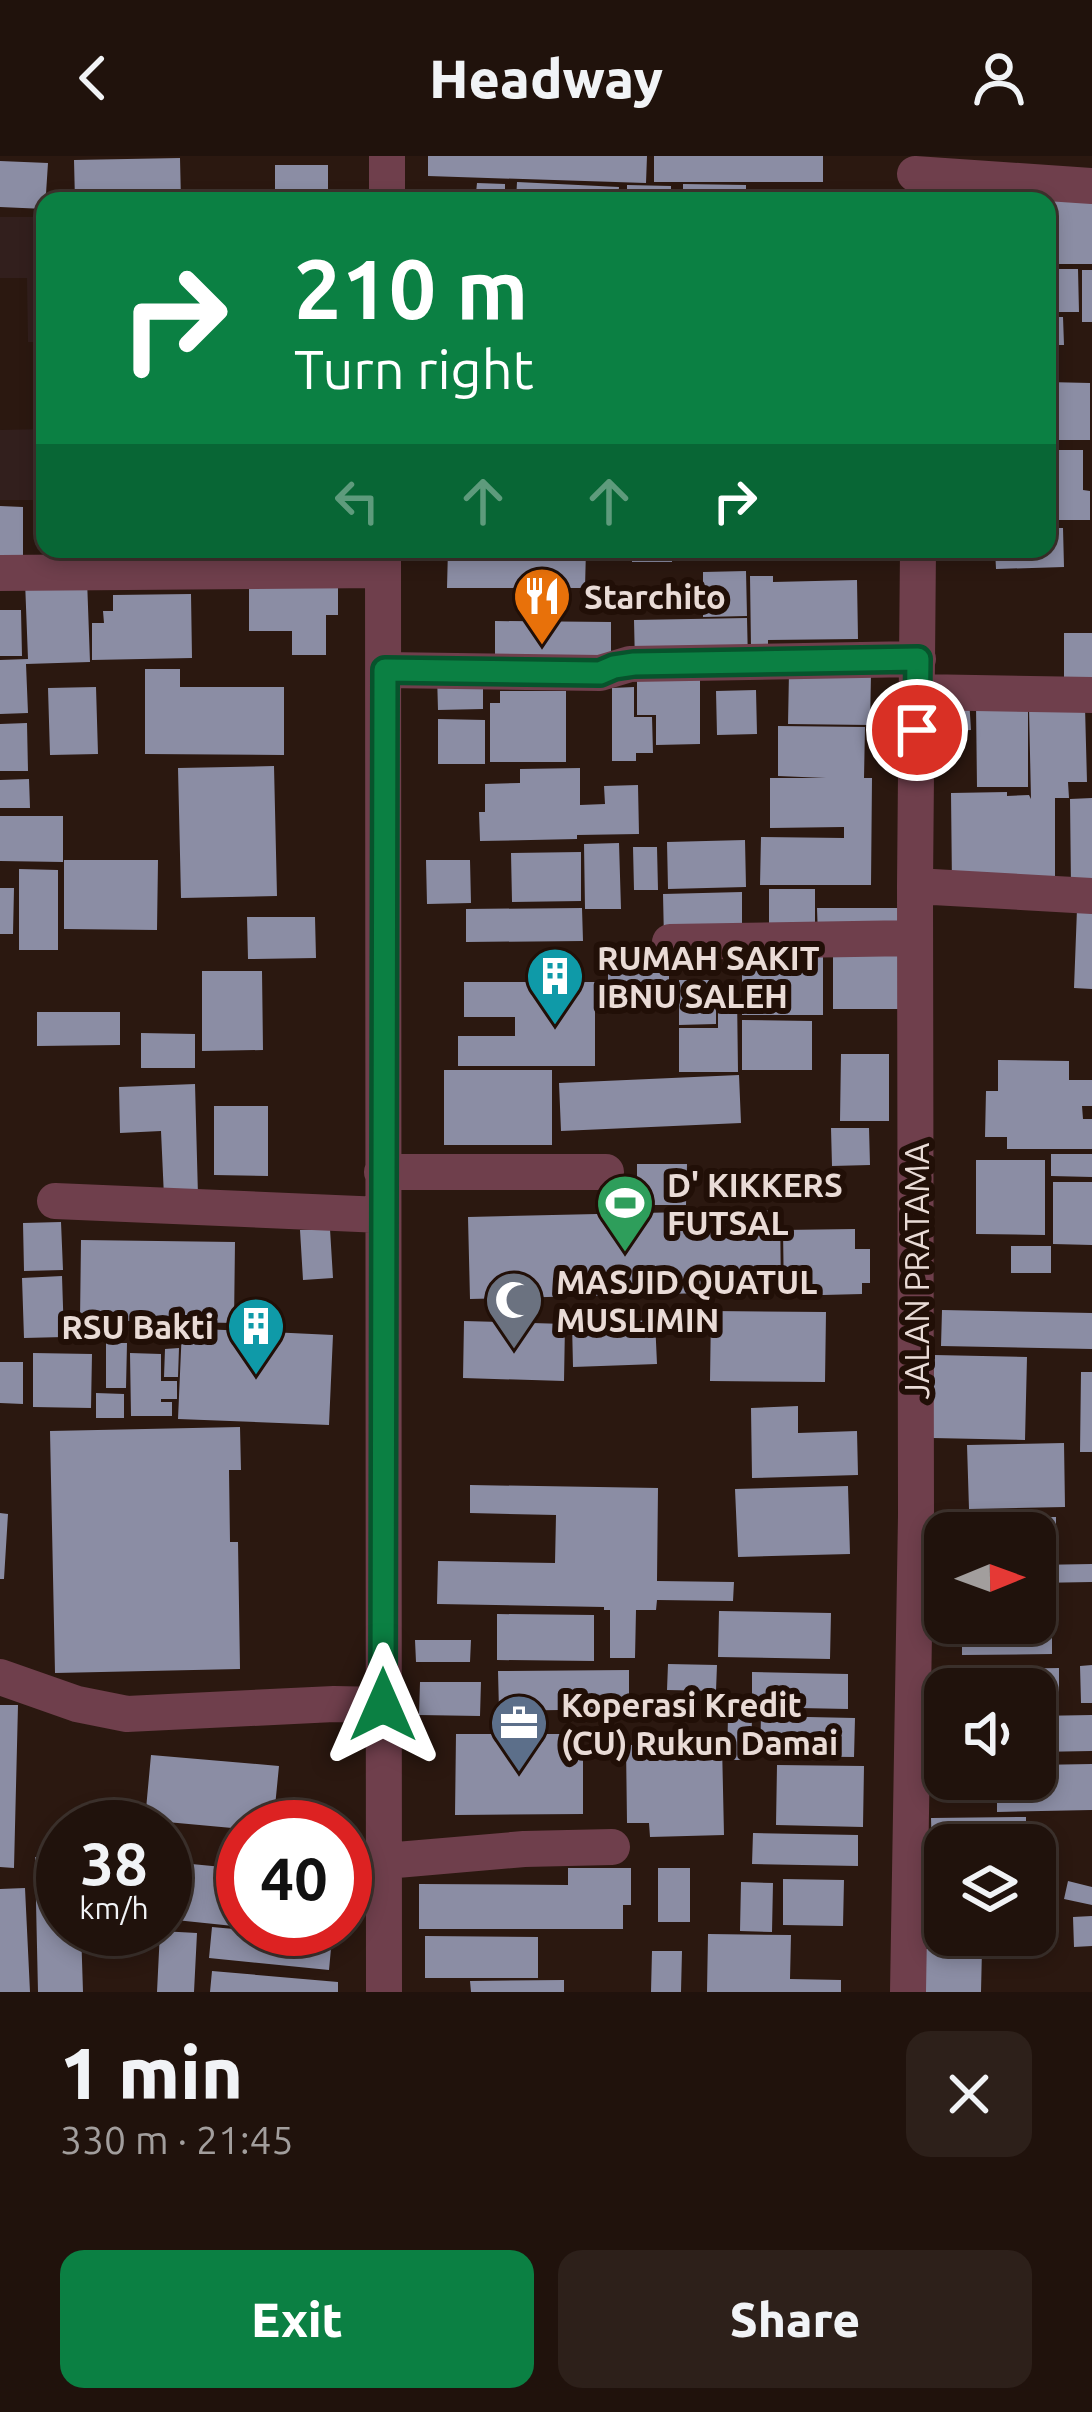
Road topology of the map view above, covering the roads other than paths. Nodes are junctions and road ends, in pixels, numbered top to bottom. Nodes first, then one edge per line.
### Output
1 (387, 156) edge
2 (915, 177) edge
3 (1092, 186) edge
4 (387, 192) edge
5 (918, 558) edge
6 (382, 559) edge
7 (0, 573) edge
8 (385, 670) junction
9 (918, 676) junction
10 (1092, 695) edge
11 (915, 886) junction
12 (1092, 896) edge
13 (915, 938) junction
14 (670, 942) dead end
15 (382, 1172) junction
16 (606, 1172) dead end
17 (55, 1201) dead end
18 (382, 1215) junction
19 (0, 1677) edge
20 (383, 1705) junction
21 (612, 1847) dead end
22 (385, 1861) junction
23 (384, 1992) edge
24 (908, 1992) edge

1 - 4 street
2 - 3 street
5 - 9 street, JALAN PRATAMA
6 - 7 street
6 - 8 street
8 - 9 street
8 - 15 street
9 - 10 street
9 - 11 street, JALAN PRATAMA
11 - 12 street
11 - 13 street, JALAN PRATAMA
13 - 14 street
13 - 24 street, JALAN PRATAMA
15 - 16 street
15 - 18 street
17 - 18 street
18 - 20 street
19 - 20 street
20 - 22 street
21 - 22 street
22 - 23 street

